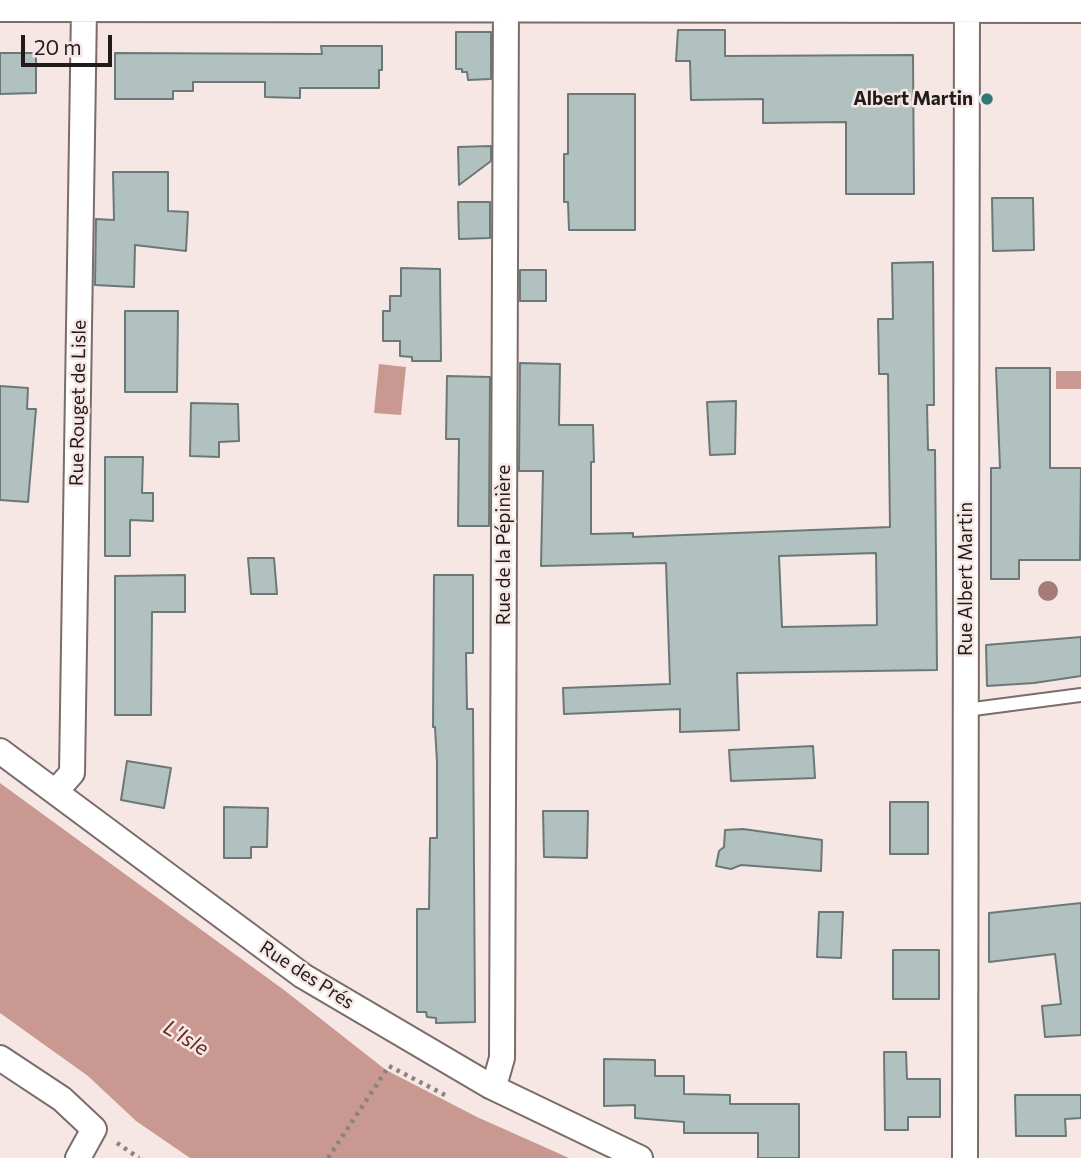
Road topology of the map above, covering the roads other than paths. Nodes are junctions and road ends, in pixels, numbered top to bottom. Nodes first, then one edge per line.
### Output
1 (506, 5) edge
2 (967, 6) edge
3 (0, 9) edge
4 (84, 9) junction
5 (1081, 10) edge
6 (1081, 695) edge
7 (966, 710) junction
8 (0, 751) edge
9 (56, 792) junction
10 (0, 1058) edge
11 (490, 1086) junction
12 (78, 1158) edge
13 (640, 1158) edge
14 (965, 1158) edge

1 - 2 street
1 - 4 street
1 - 11 street, Rue de la Pépinière
2 - 5 street
2 - 7 street, Rue Albert Martin
3 - 4 street
4 - 9 street, Rue Rouget de Lisle
6 - 7 lane
7 - 14 street, Rue Albert Martin
8 - 9 street, Rue des Prés
9 - 11 street, Rue des Prés
10 - 12 street
11 - 13 street, Rue des Prés

